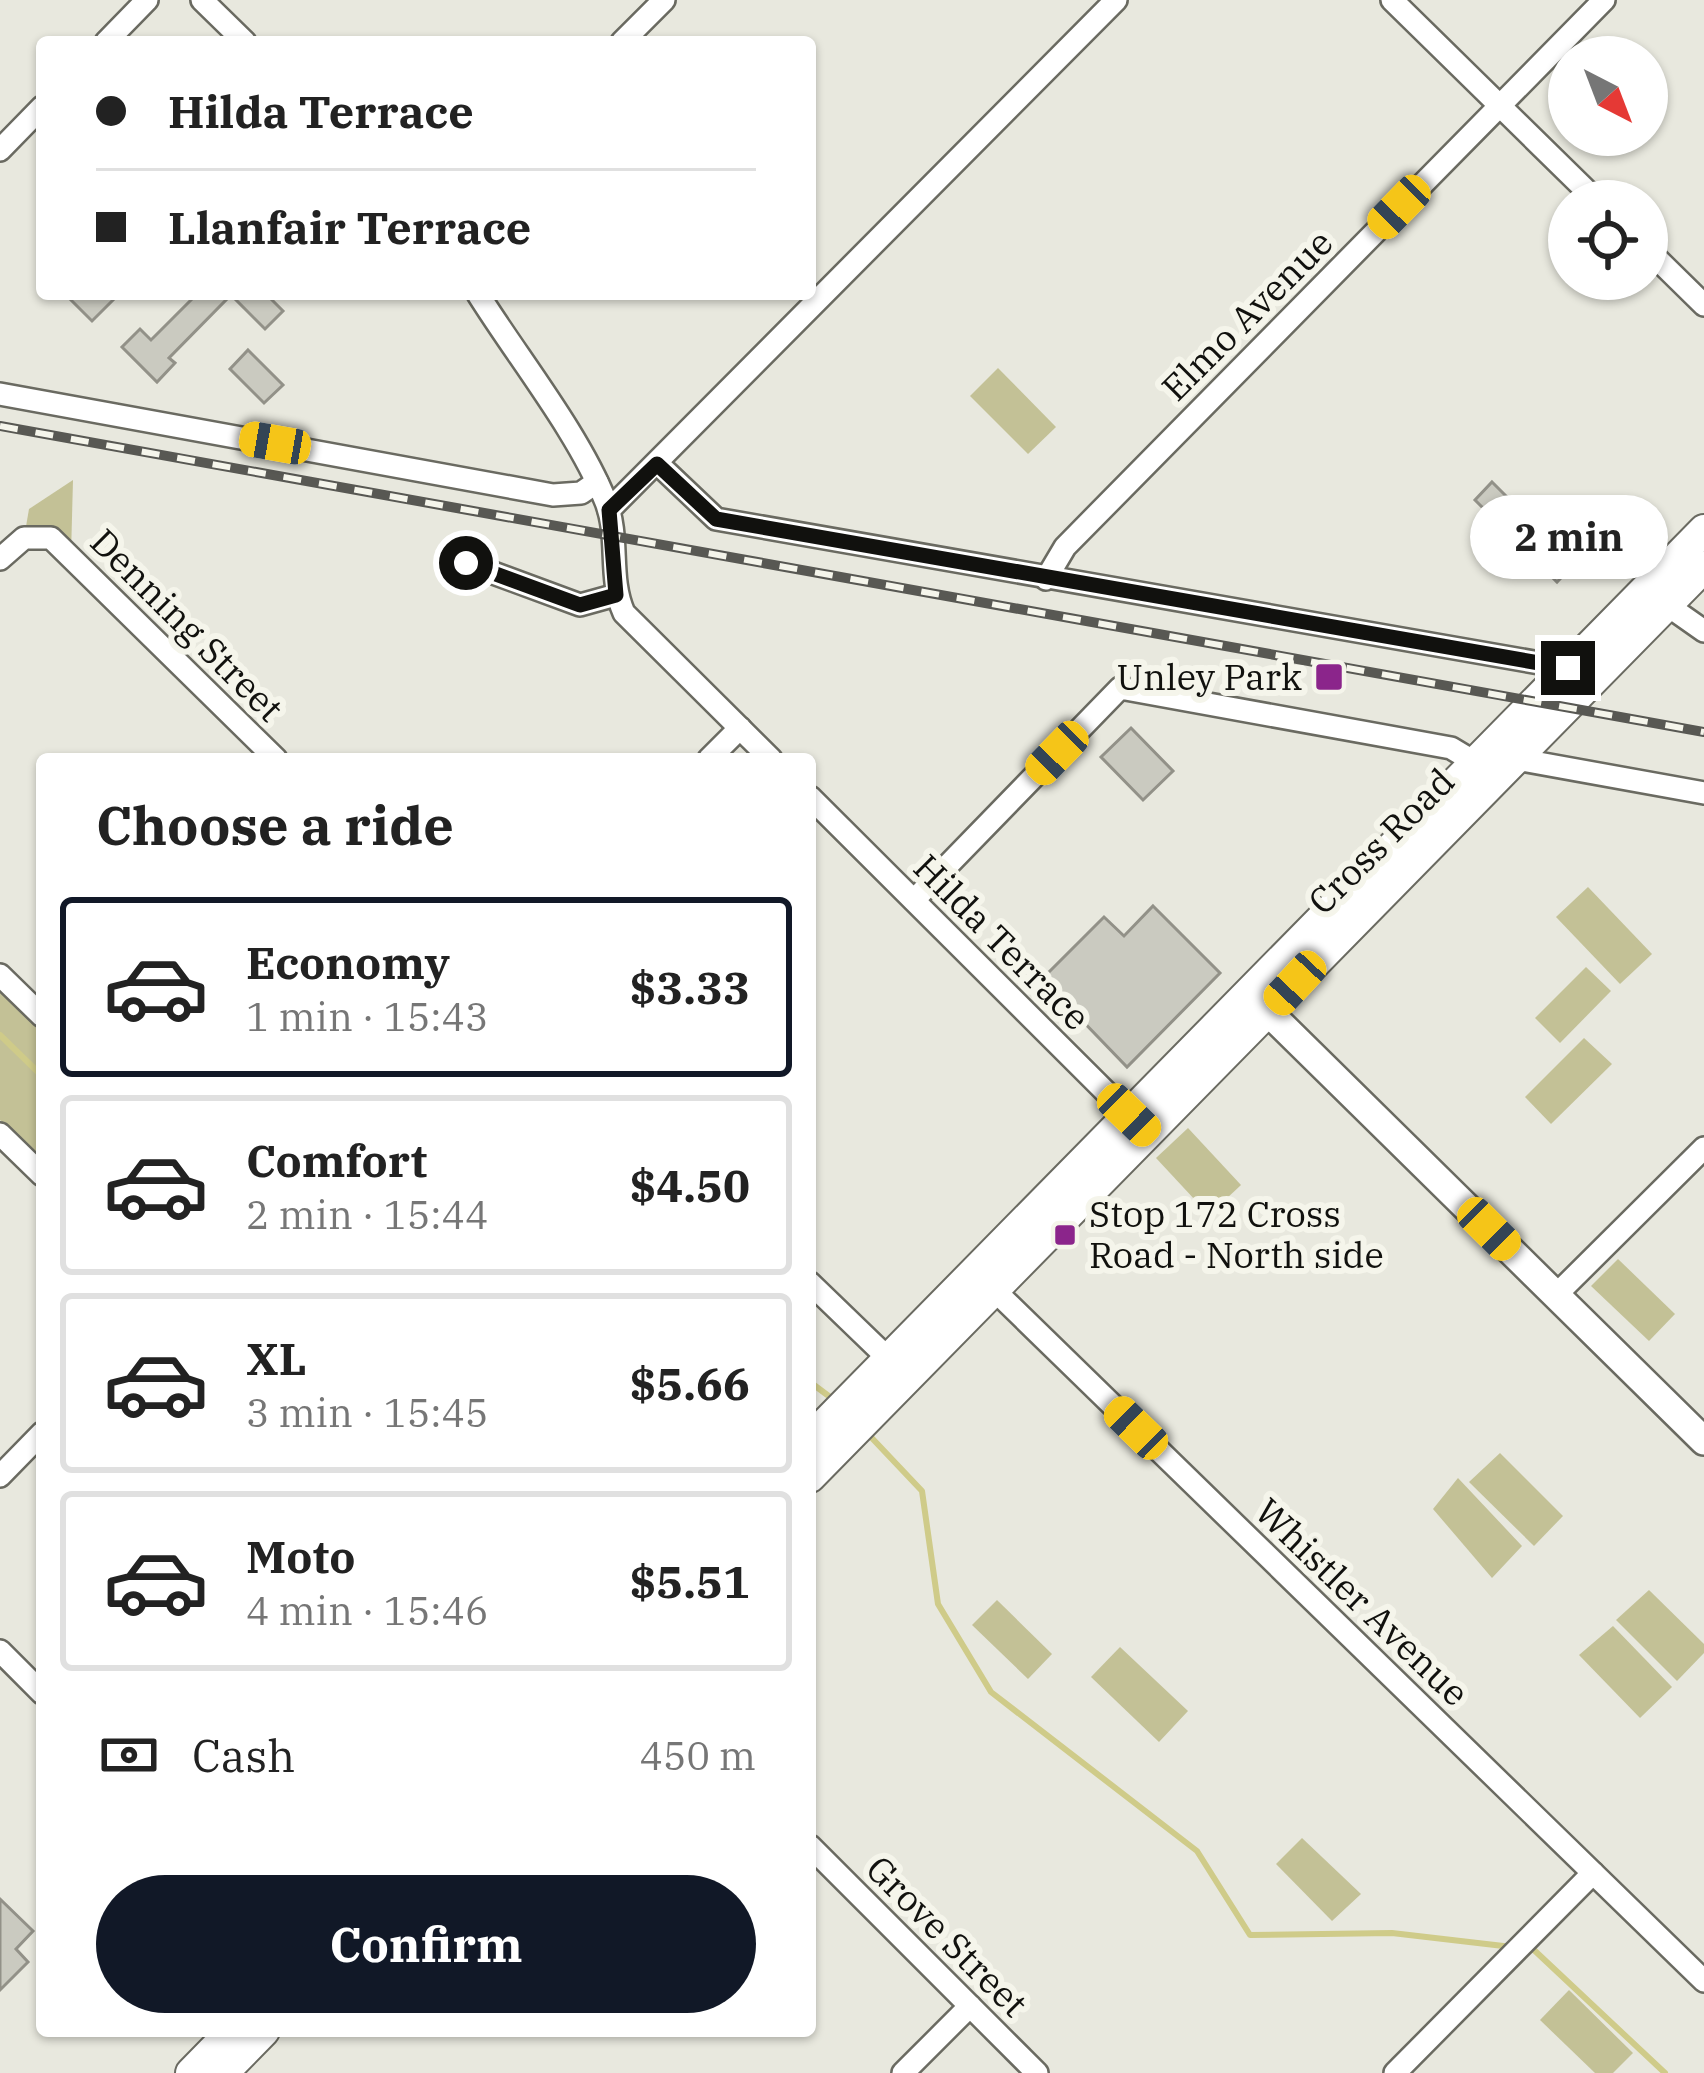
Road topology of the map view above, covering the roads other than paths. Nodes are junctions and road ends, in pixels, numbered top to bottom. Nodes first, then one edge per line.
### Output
1 (147, 0) edge
2 (202, 0) edge
3 (664, 0) edge
4 (1117, 0) edge
5 (1392, 0) edge
6 (1604, 0) edge
7 (112, 36) edge
8 (239, 36) edge
9 (628, 36) edge
10 (1499, 105) junction
11 (36, 113) edge
12 (0, 150) edge
13 (1576, 180) edge
14 (1668, 270) edge
15 (482, 300) edge
16 (1704, 305) edge
17 (0, 394) edge
18 (657, 464) junction
19 (597, 482) junction
20 (609, 510) junction
21 (1704, 530) edge
22 (0, 559) edge
23 (447, 562) dead end
24 (1704, 567) edge
25 (1046, 579) junction
26 (616, 595) junction
27 (1667, 604) junction
28 (1704, 631) edge
29 (1568, 668) junction
30 (740, 728) junction
31 (270, 753) edge
32 (715, 753) edge
33 (765, 753) edge
34 (1516, 759) junction
35 (1476, 763) junction
36 (1704, 793) edge
37 (816, 803) edge
38 (914, 900) junction
39 (0, 975) edge
40 (1258, 1002) junction
41 (36, 1010) edge
42 (1138, 1124) junction
43 (0, 1134) edge
44 (1704, 1148) edge
45 (36, 1169) edge
46 (984, 1280) junction
47 (816, 1289) edge
48 (1556, 1295) junction
49 (898, 1369) junction
50 (851, 1417) junction
51 (816, 1436) edge
52 (36, 1439) edge
53 (1704, 1442) edge
54 (816, 1468) edge
55 (0, 1477) edge
56 (0, 1652) edge
57 (36, 1687) edge
58 (816, 1852) edge
59 (1593, 1874) junction
60 (1704, 1981) edge
61 (970, 2006) junction
62 (226, 2037) edge
63 (258, 2037) edge
64 (191, 2073) edge
65 (223, 2073) edge
66 (903, 2073) edge
67 (1037, 2073) edge
68 (1395, 2073) edge

1 - 7 street
2 - 8 street
3 - 9 street
4 - 18 street
5 - 10 street
6 - 10 street, Elmo Avenue
10 - 13 street
10 - 25 street, Elmo Avenue
11 - 12 street
14 - 16 street
15 - 19 street
17 - 19 street
18 - 20 street
18 - 25 street
19 - 20 street
20 - 26 street
21 - 29 highway, Cross Road
22 - 31 street, Denning Street
23 - 26 street
24 - 27 highway, Cross Road
25 - 29 street
26 - 30 street
27 - 28 street
27 - 34 highway, Cross Road
29 - 35 highway, Cross Road
30 - 32 street
30 - 33 street
34 - 36 street
34 - 40 highway, Cross Road
35 - 38 street
35 - 40 highway, Cross Road
37 - 38 street, Hilda Terrace
38 - 42 street, Hilda Terrace
39 - 41 street
40 - 42 highway, Cross Road
40 - 48 main road
42 - 46 highway, Cross Road
43 - 45 street
44 - 48 street
46 - 49 highway, Cross Road
46 - 59 street, Whistler Avenue
47 - 49 street
48 - 53 main road
49 - 50 highway, Cross Road
50 - 51 highway, Cross Road
50 - 54 highway, Cross Road
52 - 55 street
56 - 57 street
58 - 61 street, Grove Street
59 - 60 street, Whistler Avenue
59 - 68 street
61 - 66 street
61 - 67 street, Grove Street
62 - 64 highway
63 - 65 highway

